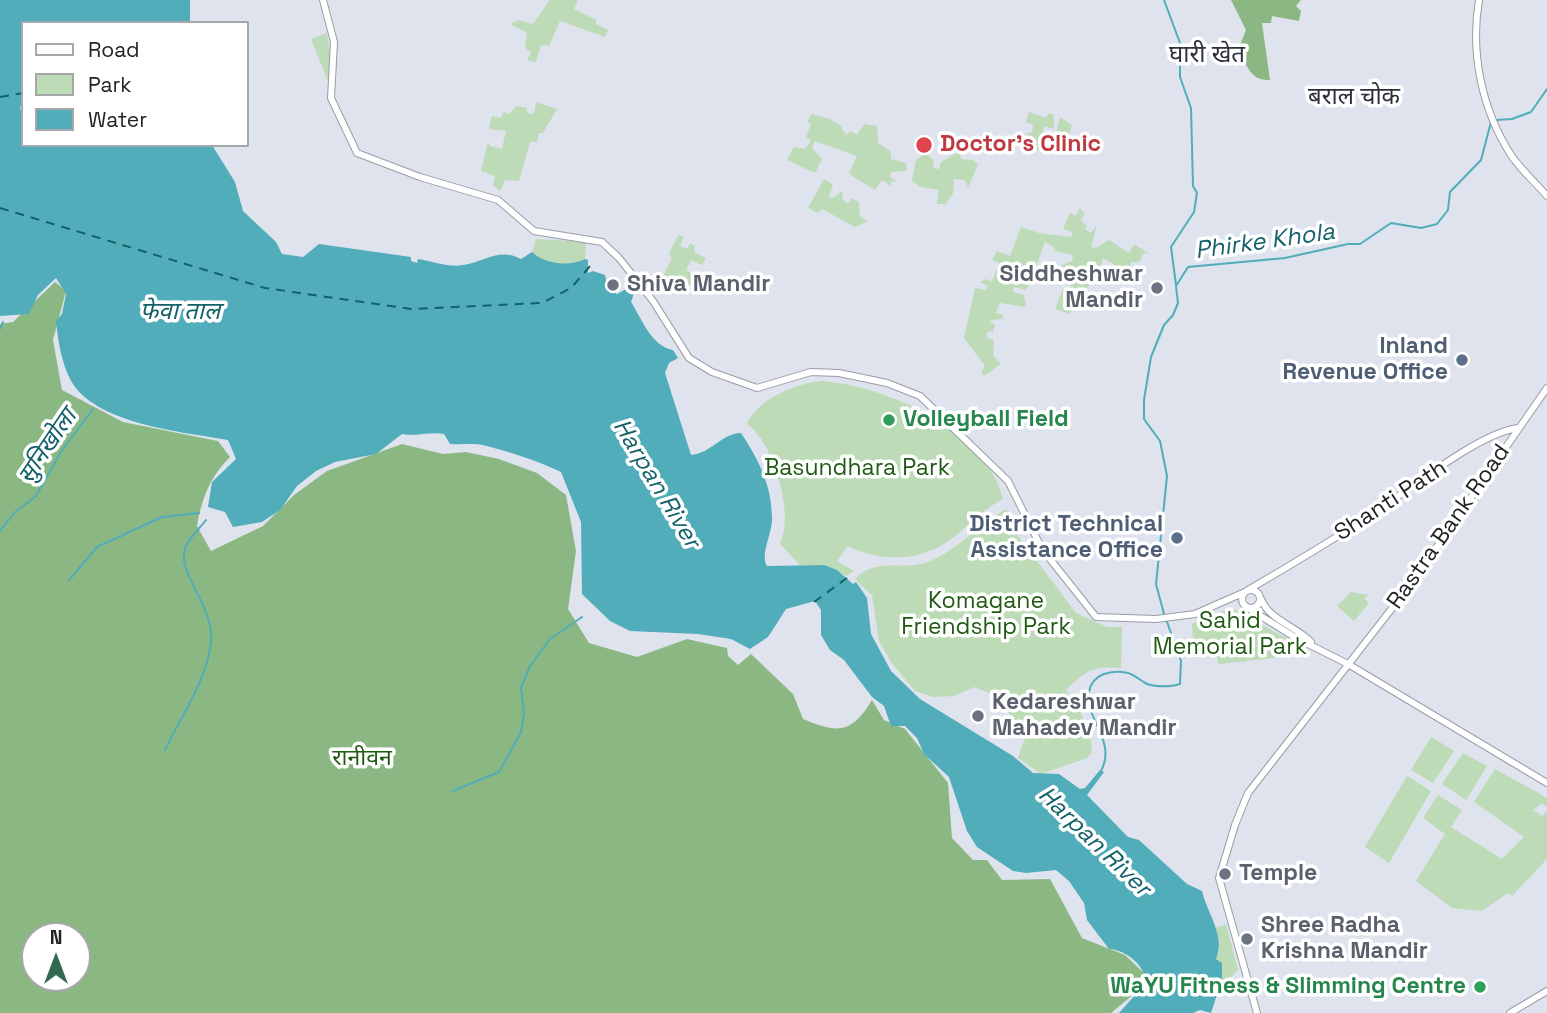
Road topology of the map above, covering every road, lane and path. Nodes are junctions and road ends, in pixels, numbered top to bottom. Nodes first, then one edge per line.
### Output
1 (323, 0) edge
2 (1479, 0) edge
3 (1547, 195) edge
4 (1547, 388) edge
5 (1518, 428) junction
6 (1267, 578) junction
7 (1247, 591) junction
8 (1260, 597) junction
9 (1218, 605) junction
10 (1247, 608) junction
11 (1312, 643) junction
12 (1348, 664) junction
13 (1547, 783) edge
14 (1547, 991) edge
15 (1257, 1013) edge
16 (1510, 1013) edge

1 - 9 main road
2 - 3 main road
4 - 5 main road, Rastra Bank Road
5 - 6 main road, Shanti Path
5 - 12 main road, Rastra Bank Road
6 - 7 main road, Shanti Path
6 - 8 main road
7 - 8 main road
7 - 9 main road, Shanti Path
7 - 10 main road
8 - 10 main road
8 - 11 main road
9 - 10 main road
10 - 11 main road
11 - 12 main road
12 - 13 main road
12 - 15 main road, Rastra Bank Road
14 - 16 main road

